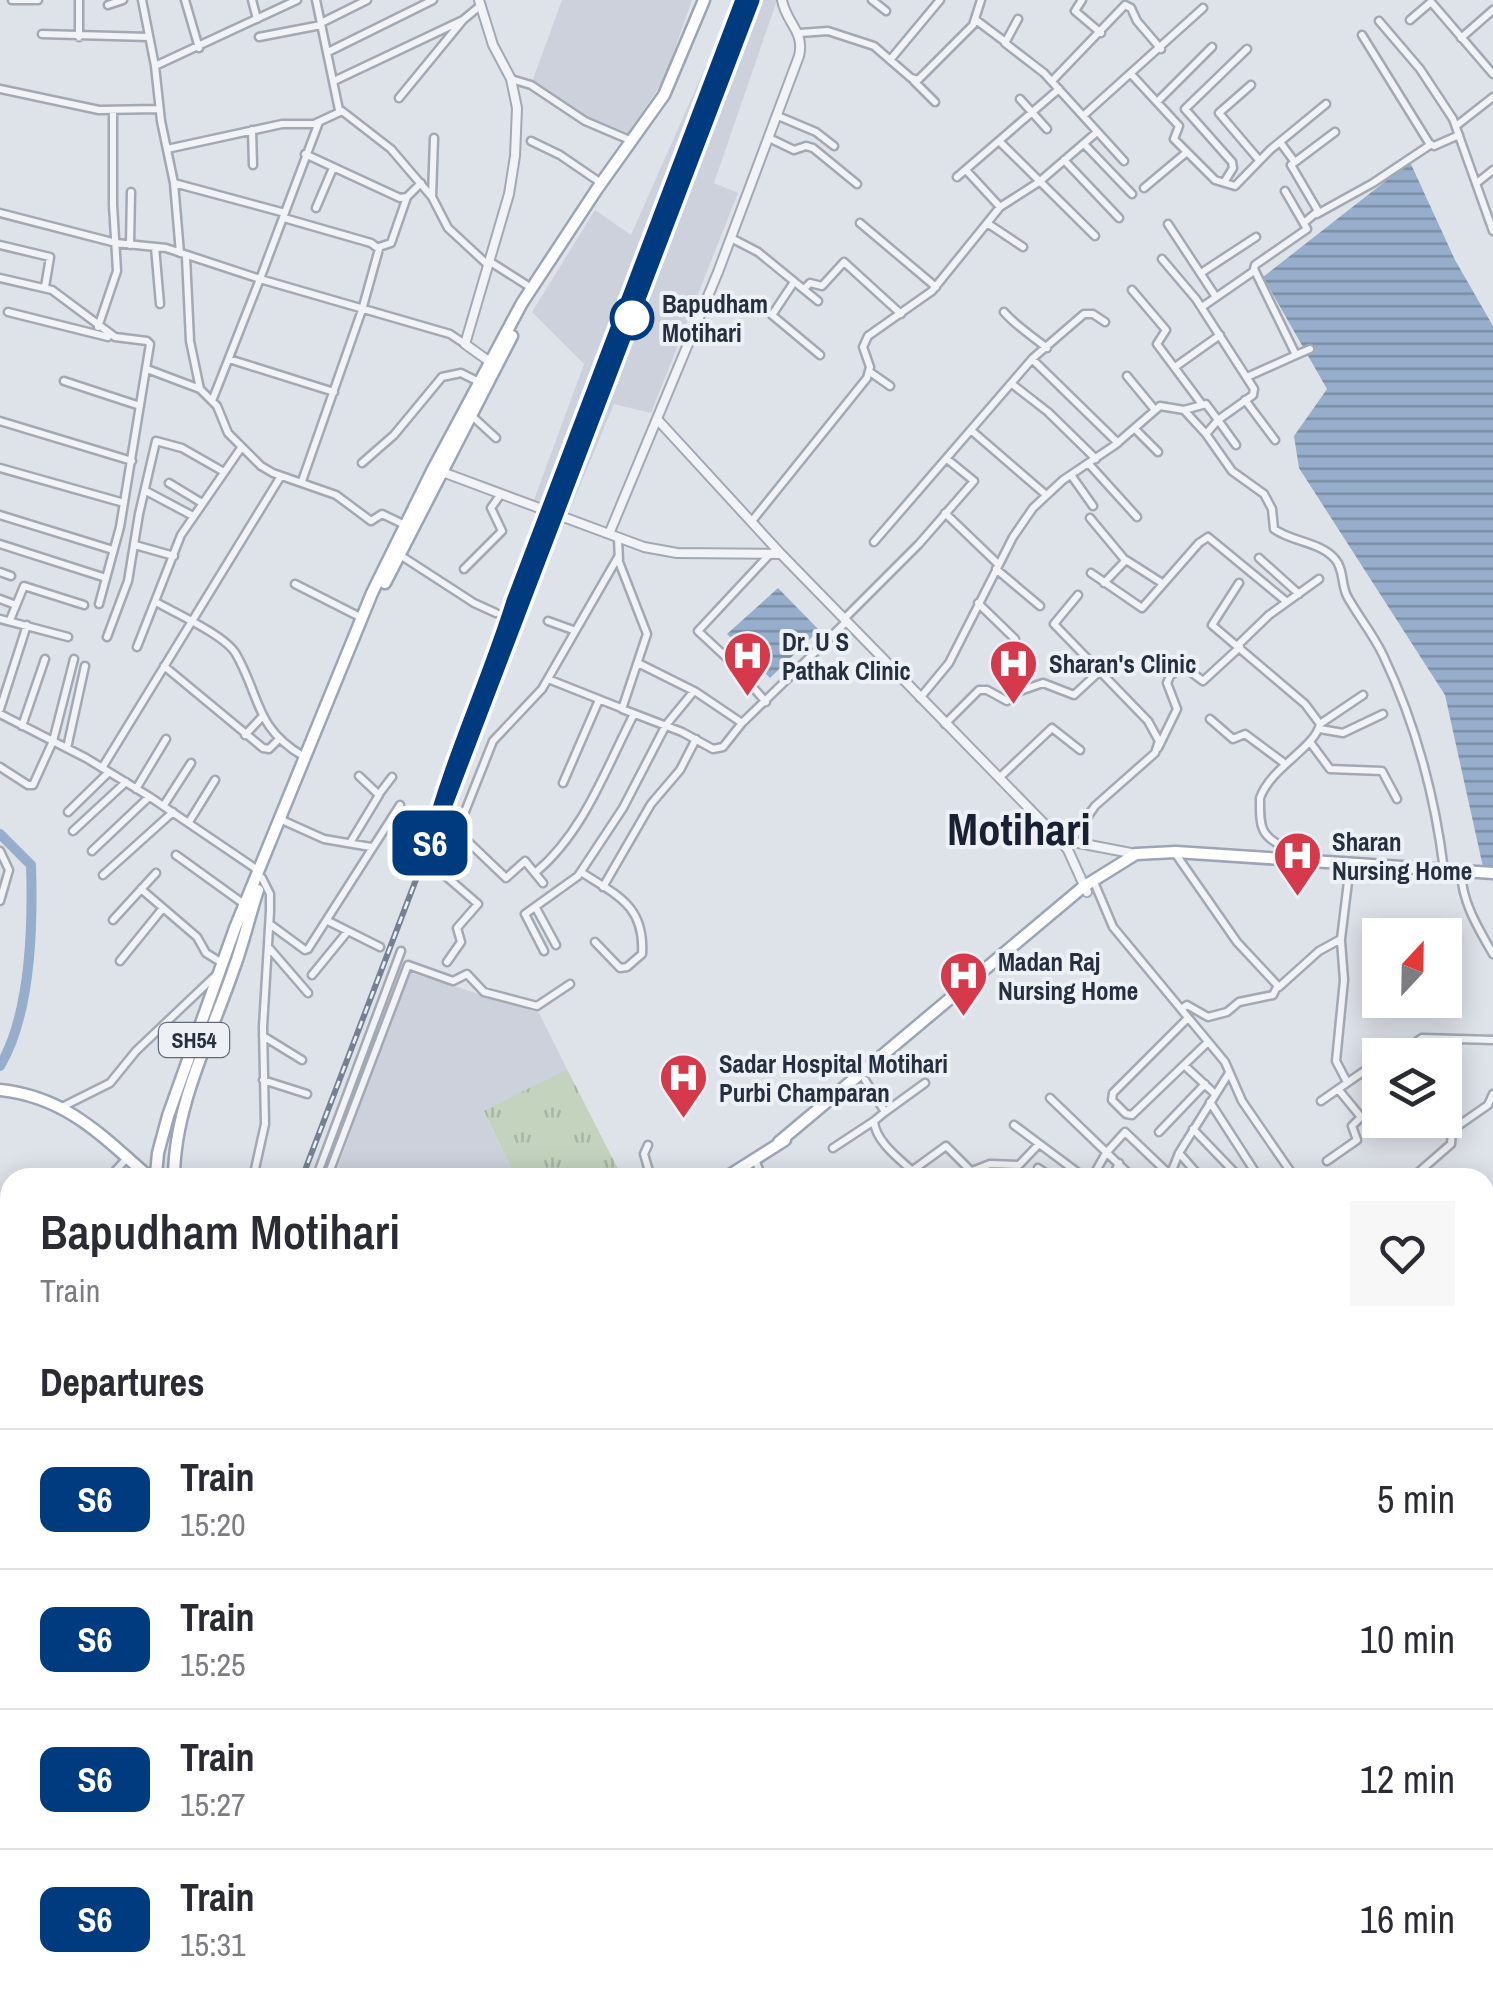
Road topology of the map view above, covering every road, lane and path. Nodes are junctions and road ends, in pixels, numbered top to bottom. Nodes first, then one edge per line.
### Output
1 (12, 0) edge
2 (38, 0) edge
3 (79, 0) edge
4 (123, 0) edge
5 (142, 0) edge
6 (185, 0) edge
7 (252, 0) edge
8 (298, 0) edge
9 (316, 0) edge
10 (367, 0) edge
11 (434, 0) edge
12 (704, 0) edge
13 (782, 0) edge
14 (872, 0) edge
15 (940, 0) edge
16 (981, 0) edge
17 (1082, 0) edge
18 (1432, 1) edge
19 (480, 3) edge
20 (108, 5) dead end
21 (1203, 8) dead end
22 (1493, 10) edge
23 (886, 11) dead end
24 (258, 19) junction
25 (1018, 19) dead end
26 (463, 20) junction
27 (975, 20) junction
28 (1410, 20) dead end
29 (1379, 21) dead end
30 (321, 24) junction
31 (800, 33) junction
32 (1101, 33) junction
33 (42, 34) dead end
34 (1362, 36) dead end
35 (79, 37) junction
36 (149, 37) junction
37 (259, 37) dead end
38 (1462, 38) junction
39 (1004, 41) junction
40 (1212, 47) dead end
41 (199, 48) junction
42 (1160, 49) junction
43 (1247, 49) dead end
44 (328, 52) junction
45 (890, 60) junction
46 (155, 66) junction
47 (1131, 74) junction
48 (1493, 74) edge
49 (511, 79) junction
50 (913, 80) junction
51 (1052, 80) junction
52 (334, 81) junction
53 (1250, 85) dead end
54 (1059, 88) junction
55 (0, 89) edge
56 (1493, 97) edge
57 (399, 98) dead end
58 (1020, 99) dead end
59 (935, 102) dead end
60 (1157, 102) junction
61 (1326, 104) dead end
62 (159, 109) junction
63 (339, 110) junction
64 (113, 111) junction
65 (1032, 112) junction
66 (778, 116) junction
67 (1083, 116) junction
68 (319, 122) junction
69 (1456, 126) junction
70 (1047, 129) dead end
71 (252, 130) junction
72 (1097, 132) junction
73 (1335, 132) dead end
74 (1459, 135) junction
75 (434, 138) dead end
76 (770, 138) junction
77 (632, 141) junction
78 (999, 141) junction
79 (531, 142) dead end
80 (1280, 142) junction
81 (1085, 145) junction
82 (1430, 145) junction
83 (834, 146) dead end
84 (167, 149) junction
85 (1186, 152) junction
86 (305, 154) junction
87 (1064, 160) junction
88 (1259, 160) junction
89 (1124, 161) dead end
90 (1294, 161) junction
91 (253, 166) dead end
92 (333, 168) junction
93 (966, 170) junction
94 (1493, 170) edge
95 (958, 177) dead end
96 (1225, 181) junction
97 (1039, 182) junction
98 (1478, 182) junction
99 (174, 183) junction
100 (601, 183) junction
101 (421, 184) junction
102 (856, 184) dead end
103 (1144, 188) dead end
104 (130, 192) dead end
105 (1285, 192) dead end
106 (1132, 194) dead end
107 (407, 197) junction
108 (432, 197) junction
109 (1000, 207) junction
110 (316, 208) dead end
111 (0, 213) edge
112 (1316, 214) junction
113 (285, 215) junction
114 (1119, 218) dead end
115 (987, 222) junction
116 (1305, 222) junction
117 (860, 223) dead end
118 (1168, 224) dead end
119 (1493, 231) edge
120 (1095, 236) dead end
121 (1256, 237) dead end
122 (731, 238) junction
123 (116, 243) junction
124 (0, 245) edge
125 (130, 245) junction
126 (378, 247) junction
127 (1023, 247) dead end
128 (155, 248) junction
129 (183, 255) junction
130 (1162, 258) dead end
131 (488, 263) junction
132 (1254, 272) junction
133 (1200, 274) junction
134 (0, 278) edge
135 (260, 279) junction
136 (794, 282) junction
137 (936, 286) junction
138 (45, 287) junction
139 (804, 289) junction
140 (1132, 290) dead end
141 (532, 292) junction
142 (1216, 297) junction
143 (818, 300) dead end
144 (160, 304) dead end
145 (1202, 307) junction
146 (362, 310) junction
147 (8, 312) dead end
148 (1004, 312) dead end
149 (901, 314) junction
150 (1105, 322) dead end
151 (98, 326) junction
152 (1220, 335) junction
153 (114, 337) junction
154 (465, 344) junction
155 (1046, 348) junction
156 (820, 356) dead end
157 (229, 359) junction
158 (1032, 359) junction
159 (490, 362) junction
160 (1175, 367) junction
161 (147, 369) junction
162 (870, 372) junction
163 (1126, 376) dead end
164 (1247, 377) junction
165 (64, 381) dead end
166 (479, 382) junction
167 (1012, 384) junction
168 (890, 386) dead end
169 (200, 389) junction
170 (334, 392) junction
171 (1245, 400) junction
172 (212, 401) junction
173 (1201, 403) junction
174 (140, 406) junction
175 (1155, 410) junction
176 (1184, 410) junction
177 (470, 414) junction
178 (657, 420) junction
179 (1218, 420) junction
180 (0, 421) edge
181 (1135, 429) junction
182 (972, 431) junction
183 (1206, 434) junction
184 (496, 438) dead end
185 (1275, 440) dead end
186 (1118, 442) junction
187 (1236, 445) dead end
188 (241, 448) junction
189 (1158, 452) dead end
190 (947, 459) junction
191 (132, 461) junction
192 (1092, 461) junction
193 (362, 463) dead end
194 (0, 468) edge
195 (437, 470) junction
196 (224, 472) junction
197 (1071, 475) junction
198 (280, 476) junction
199 (302, 481) junction
200 (169, 483) dead end
201 (146, 491) junction
202 (502, 493) junction
203 (1045, 494) junction
204 (202, 503) junction
205 (124, 504) junction
206 (1093, 506) dead end
207 (945, 513) junction
208 (0, 515) edge
209 (193, 516) junction
210 (1090, 518) dead end
211 (1137, 518) dead end
212 (752, 521) junction
213 (405, 526) junction
214 (613, 536) junction
215 (874, 542) dead end
216 (0, 544) edge
217 (135, 545) junction
218 (114, 550) junction
219 (770, 553) junction
220 (399, 554) junction
221 (781, 554) junction
222 (174, 556) junction
223 (618, 557) junction
224 (1259, 558) dead end
225 (1125, 560) junction
226 (997, 567) junction
227 (464, 569) dead end
228 (0, 572) edge
229 (1091, 573) dead end
230 (11, 576) dead end
231 (106, 578) junction
232 (1319, 579) dead end
233 (1104, 583) junction
234 (1162, 583) junction
235 (1239, 583) dead end
236 (294, 584) dead end
237 (1078, 594) dead end
238 (1299, 594) junction
239 (0, 599) edge
240 (156, 602) junction
241 (978, 602) junction
242 (1287, 602) junction
243 (100, 604) dead end
244 (16, 605) junction
245 (84, 605) dead end
246 (1040, 606) dead end
247 (496, 613) dead end
248 (362, 618) junction
249 (0, 619) edge
250 (10, 620) junction
251 (846, 620) junction
252 (190, 621) junction
253 (548, 621) dead end
254 (27, 625) junction
255 (573, 630) junction
256 (68, 637) dead end
257 (107, 637) dead end
258 (1015, 639) dead end
259 (1239, 646) junction
260 (137, 648) dead end
261 (45, 659) dead end
262 (74, 659) dead end
263 (640, 664) junction
264 (85, 666) dead end
265 (164, 666) junction
266 (1101, 670) junction
267 (548, 679) junction
268 (694, 692) junction
269 (1363, 695) dead end
270 (920, 698) junction
271 (599, 700) junction
272 (766, 702) junction
273 (622, 708) junction
274 (0, 712) edge
275 (634, 714) junction
276 (1383, 714) dead end
277 (263, 716) junction
278 (1210, 718) dead end
279 (742, 724) junction
280 (945, 724) junction
281 (666, 725) junction
282 (22, 726) junction
283 (1320, 726) junction
284 (245, 735) junction
285 (166, 738) dead end
286 (696, 739) junction
287 (278, 740) junction
288 (53, 742) junction
289 (1310, 742) junction
290 (67, 748) junction
291 (1158, 748) junction
292 (1080, 750) dead end
293 (303, 756) junction
294 (192, 763) dead end
295 (1284, 763) junction
296 (0, 766) edge
297 (106, 770) junction
298 (359, 776) dead end
299 (392, 778) dead end
300 (998, 779) junction
301 (214, 780) dead end
302 (126, 782) junction
303 (563, 784) dead end
304 (136, 788) junction
305 (379, 794) junction
306 (150, 797) junction
307 (1397, 799) dead end
308 (400, 805) dead end
309 (164, 806) junction
310 (68, 812) dead end
311 (174, 812) junction
312 (284, 821) junction
313 (189, 822) junction
314 (72, 831) dead end
315 (458, 832) junction
316 (1058, 838) junction
317 (1070, 842) junction
318 (350, 843) junction
319 (371, 847) junction
320 (0, 851) edge
321 (92, 851) dead end
322 (1175, 852) junction
323 (1136, 854) junction
324 (176, 855) dead end
325 (1291, 862) junction
326 (1350, 865) junction
327 (1444, 870) junction
328 (1461, 871) junction
329 (536, 872) junction
330 (580, 872) junction
331 (156, 873) dead end
332 (1493, 873) edge
333 (261, 874) junction
334 (104, 875) dead end
335 (543, 883) dead end
336 (1089, 886) junction
337 (604, 887) junction
338 (141, 890) junction
339 (0, 901) edge
340 (163, 908) junction
341 (536, 908) junction
342 (246, 911) junction
343 (113, 920) dead end
344 (328, 921) junction
345 (270, 924) junction
346 (348, 931) junction
347 (1341, 939) junction
348 (595, 942) dead end
349 (556, 946) dead end
350 (380, 947) dead end
351 (269, 948) junction
352 (401, 951) dead end
353 (544, 951) dead end
354 (1493, 954) edge
355 (120, 961) dead end
356 (448, 962) dead end
357 (220, 968) junction
358 (312, 976) dead end
359 (570, 984) dead end
360 (1277, 987) junction
361 (308, 993) dead end
362 (1181, 1009) junction
363 (1188, 1018) junction
364 (264, 1036) junction
365 (1462, 1039) edge
366 (1493, 1040) edge
367 (1208, 1042) junction
368 (302, 1060) dead end
369 (1184, 1065) junction
370 (1230, 1072) junction
371 (1362, 1072) edge
372 (263, 1080) junction
373 (865, 1080) junction
374 (1348, 1082) junction
375 (924, 1083) dead end
376 (1205, 1084) junction
377 (1338, 1089) junction
378 (0, 1090) edge
379 (307, 1094) dead end
380 (1493, 1094) edge
381 (1050, 1098) dead end
382 (1213, 1098) junction
383 (1321, 1100) dead end
384 (62, 1107) junction
385 (885, 1112) junction
386 (874, 1121) junction
387 (1462, 1124) edge
388 (1014, 1125) dead end
389 (1194, 1129) junction
390 (1159, 1132) dead end
391 (1452, 1138) edge
392 (779, 1142) junction
393 (1039, 1144) junction
394 (648, 1145) dead end
395 (833, 1148) dead end
396 (1106, 1153) junction
397 (1178, 1153) junction
398 (127, 1158) junction
399 (754, 1158) junction
400 (1327, 1160) dead end
401 (1118, 1163) junction
402 (118, 1168) edge
403 (147, 1168) edge
404 (165, 1168) edge
405 (166, 1168) edge
406 (168, 1168) edge
407 (256, 1168) edge
408 (320, 1168) edge
409 (331, 1168) edge
410 (648, 1168) edge
411 (740, 1168) edge
412 (758, 1168) edge
413 (911, 1168) edge
414 (916, 1168) edge
415 (970, 1168) edge
416 (983, 1168) edge
417 (1074, 1168) edge
418 (1095, 1168) edge
419 (1116, 1168) edge
420 (1123, 1168) edge
421 (1161, 1168) edge
422 (1172, 1168) edge
423 (1192, 1168) edge
424 (1231, 1168) edge
425 (1253, 1168) edge
426 (1288, 1168) edge
427 (1424, 1168) edge

1 - 2 street
3 - 35 street
4 - 20 street
5 - 36 street
6 - 41 street
7 - 24 street
8 - 24 street
9 - 30 street
10 - 30 street
11 - 44 street
12 - 77 main road
13 - 31 street
14 - 23 street
15 - 45 street
16 - 27 street
17 - 32 street
18 - 28 street
18 - 38 street
19 - 26 street
19 - 49 street
21 - 42 street
22 - 38 street
24 - 41 street
25 - 39 street
26 - 52 street
26 - 57 street
27 - 39 street
27 - 50 street
29 - 69 street
30 - 37 street
30 - 44 street
31 - 45 street
31 - 66 street
32 - 42 street
32 - 51 street
33 - 35 street
34 - 82 street
35 - 36 street
36 - 46 street
38 - 48 street
39 - 51 street
40 - 60 street
41 - 46 street
42 - 47 street
43 - 96 street
44 - 52 street
45 - 50 street
46 - 62 street
47 - 60 street
47 - 67 street
49 - 77 street
49 - 131 street
50 - 59 street
51 - 54 street
52 - 63 street
53 - 88 street
54 - 65 street
54 - 67 street
55 - 64 street
56 - 69 street
58 - 65 street
60 - 85 street
61 - 80 street
62 - 64 street
62 - 84 street
63 - 68 street
63 - 101 street
64 - 123 street
65 - 70 street
65 - 78 street
66 - 76 street
66 - 83 street
67 - 72 street
68 - 71 street
68 - 86 street
69 - 74 street
71 - 84 street
71 - 91 street
72 - 81 street
72 - 89 street
73 - 90 street
74 - 82 street
74 - 98 street
75 - 108 street
76 - 102 street
76 - 122 street
77 - 100 main road
78 - 93 street
78 - 97 street
79 - 100 street
80 - 88 street
80 - 90 street
81 - 87 street
81 - 106 street
82 - 112 street
84 - 99 street
85 - 96 street
85 - 103 street
86 - 92 street
86 - 113 street
87 - 97 street
87 - 114 street
88 - 96 street
90 - 112 street
92 - 107 street
92 - 110 street
93 - 95 street
93 - 109 street
94 - 98 street
97 - 109 street
97 - 120 street
98 - 119 street
99 - 113 street
99 - 129 street
100 - 141 main road
101 - 107 street
101 - 108 street
104 - 125 street
105 - 116 street
107 - 126 street
108 - 131 street
109 - 115 street
111 - 123 street
112 - 116 street
113 - 126 street
113 - 135 street
115 - 127 street
115 - 137 street
116 - 132 street
117 - 137 street
118 - 133 street
121 - 133 street
122 - 136 street
122 - 178 street
123 - 125 street
123 - 151 street
124 - 138 street
125 - 128 street
126 - 146 street
128 - 129 street
128 - 144 street
129 - 135 street
129 - 169 street
130 - 145 street
131 - 141 street
131 - 154 street
132 - 142 street
132 - 164 street
133 - 142 street
134 - 138 street
135 - 146 street
135 - 157 street
136 - 139 street
136 - 156 street
137 - 149 street
138 - 151 street
139 - 143 street
139 - 149 street
140 - 160 street
141 - 159 main road
141 - 177 main road
142 - 145 street
145 - 152 street
146 - 154 street
146 - 170 street
147 - 153 street
148 - 155 street
149 - 162 street
150 - 155 street
151 - 153 street
152 - 160 street
152 - 164 street
153 - 161 street
154 - 159 street
155 - 158 street
157 - 170 street
157 - 172 street
158 - 167 street
158 - 186 street
159 - 166 main road
160 - 173 street
161 - 169 street
161 - 174 street
162 - 168 street
162 - 212 street
163 - 175 street
164 - 171 street
165 - 174 street
166 - 193 street
166 - 195 main road
167 - 182 street
167 - 192 street
169 - 172 street
170 - 199 street
171 - 179 street
171 - 185 street
172 - 188 street
173 - 176 street
173 - 179 street
174 - 191 street
175 - 176 street
175 - 181 street
176 - 183 street
177 - 184 street
177 - 195 main road
178 - 212 street
178 - 214 street
179 - 183 street
179 - 187 street
180 - 191 street
181 - 186 street
181 - 189 street
182 - 190 street
182 - 203 street
183 - 327 street
186 - 192 street
188 - 196 street
188 - 198 street
190 - 207 street
190 - 215 street
191 - 205 street
192 - 197 street
192 - 211 street
194 - 205 street
195 - 202 street
195 - 213 main road
195 - 220 main road
196 - 201 street
196 - 204 street
197 - 203 street
197 - 206 street
198 - 199 street
198 - 252 street
199 - 213 street
200 - 204 street
201 - 209 street
201 - 217 street
202 - 214 street
202 - 227 street
203 - 226 street
204 - 209 street
205 - 218 street
207 - 226 street
207 - 251 street
208 - 218 street
209 - 222 street
210 - 225 street
212 - 221 street
213 - 248 main road
214 - 219 street
214 - 223 street
216 - 231 street
217 - 222 street
217 - 257 street
218 - 231 street
219 - 221 street
219 - 272 street
220 - 247 street
220 - 312 main road
221 - 251 street
222 - 240 street
223 - 255 street
223 - 263 street
224 - 238 street
225 - 233 street
225 - 234 street
226 - 241 street
226 - 246 street
228 - 230 street
229 - 233 street
231 - 243 street
232 - 238 street
233 - 234 street
234 - 242 street
235 - 259 street
236 - 248 street
237 - 266 street
238 - 242 street
239 - 244 street
240 - 252 street
240 - 260 street
241 - 258 street
241 - 270 street
242 - 259 street
244 - 245 street
244 - 250 street
248 - 293 main road
249 - 250 street
250 - 254 street
251 - 270 street
251 - 272 street
252 - 265 street
252 - 277 street
253 - 255 street
254 - 256 street
254 - 274 street
255 - 267 street
259 - 283 street
259 - 291 street
261 - 282 street
262 - 288 street
263 - 268 street
263 - 273 street
264 - 290 street
265 - 284 street
265 - 297 street
266 - 280 street
266 - 291 street
267 - 271 street
267 - 315 street
268 - 279 street
268 - 281 street
269 - 283 street
270 - 280 street
271 - 273 street
271 - 303 street
272 - 279 street
273 - 275 street
274 - 282 street
275 - 281 street
275 - 329 street
276 - 283 street
277 - 284 street
277 - 287 street
278 - 295 street
279 - 286 street
280 - 300 street
281 - 286 street
281 - 330 street
282 - 288 street
283 - 289 street
284 - 287 street
285 - 304 street
286 - 337 street
287 - 293 street
288 - 290 street
288 - 296 street
289 - 295 street
289 - 307 street
290 - 297 street
291 - 317 street
292 - 300 street
293 - 333 main road
294 - 309 street
295 - 325 street
297 - 302 street
297 - 310 street
298 - 305 street
299 - 305 street
300 - 316 street
301 - 313 street
302 - 304 street
302 - 314 street
304 - 306 street
305 - 318 street
306 - 309 street
306 - 321 street
308 - 319 street
309 - 311 street
311 - 313 street
311 - 334 street
312 - 318 street
312 - 333 main road
313 - 333 street
315 - 329 street
315 - 356 street
316 - 317 street
316 - 336 street
317 - 323 street
318 - 319 street
319 - 344 street
320 - 339 street
322 - 323 main road
322 - 325 main road
322 - 360 street
323 - 336 main road
324 - 342 street
325 - 326 main road
326 - 327 main road
326 - 347 street
327 - 328 main road
328 - 332 main road
328 - 354 street
329 - 335 street
330 - 337 street
330 - 341 street
331 - 338 street
333 - 342 main road
333 - 345 street
336 - 362 street
336 - 373 main road
336 - 392 main road
337 - 348 street
338 - 340 street
338 - 343 street
340 - 355 street
340 - 357 street
341 - 349 street
341 - 353 street
342 - 357 main road, SH54
342 - 405 main road, SH54
342 - 406 main road, SH54
344 - 345 street
344 - 346 street
345 - 351 street
346 - 350 street
346 - 358 street
347 - 360 street
347 - 374 street
351 - 361 street
351 - 364 street
352 - 408 street
357 - 384 street
357 - 404 main road, SH54
359 - 409 street
360 - 362 street
362 - 363 street
363 - 367 street
363 - 369 street
364 - 368 street
364 - 372 street
365 - 366 street
367 - 369 street
367 - 370 street
369 - 376 street
370 - 382 street
370 - 426 street
371 - 374 street
372 - 379 street
372 - 407 street
373 - 385 street
373 - 392 main road
374 - 377 street
375 - 385 street
376 - 382 street
376 - 390 street
377 - 383 street
377 - 400 street
378 - 384 main road
380 - 387 street
381 - 396 street
382 - 389 street
382 - 425 street
384 - 398 main road
385 - 386 street
386 - 395 street
386 - 413 street
388 - 393 street
389 - 397 street
389 - 424 street
391 - 427 street
392 - 399 main road
393 - 416 street
393 - 417 street
394 - 410 street
396 - 401 street
396 - 418 street
396 - 421 street
397 - 422 street
397 - 423 street
398 - 402 street
398 - 403 main road
399 - 411 main road
399 - 412 street
401 - 419 street
401 - 420 street
414 - 415 street

